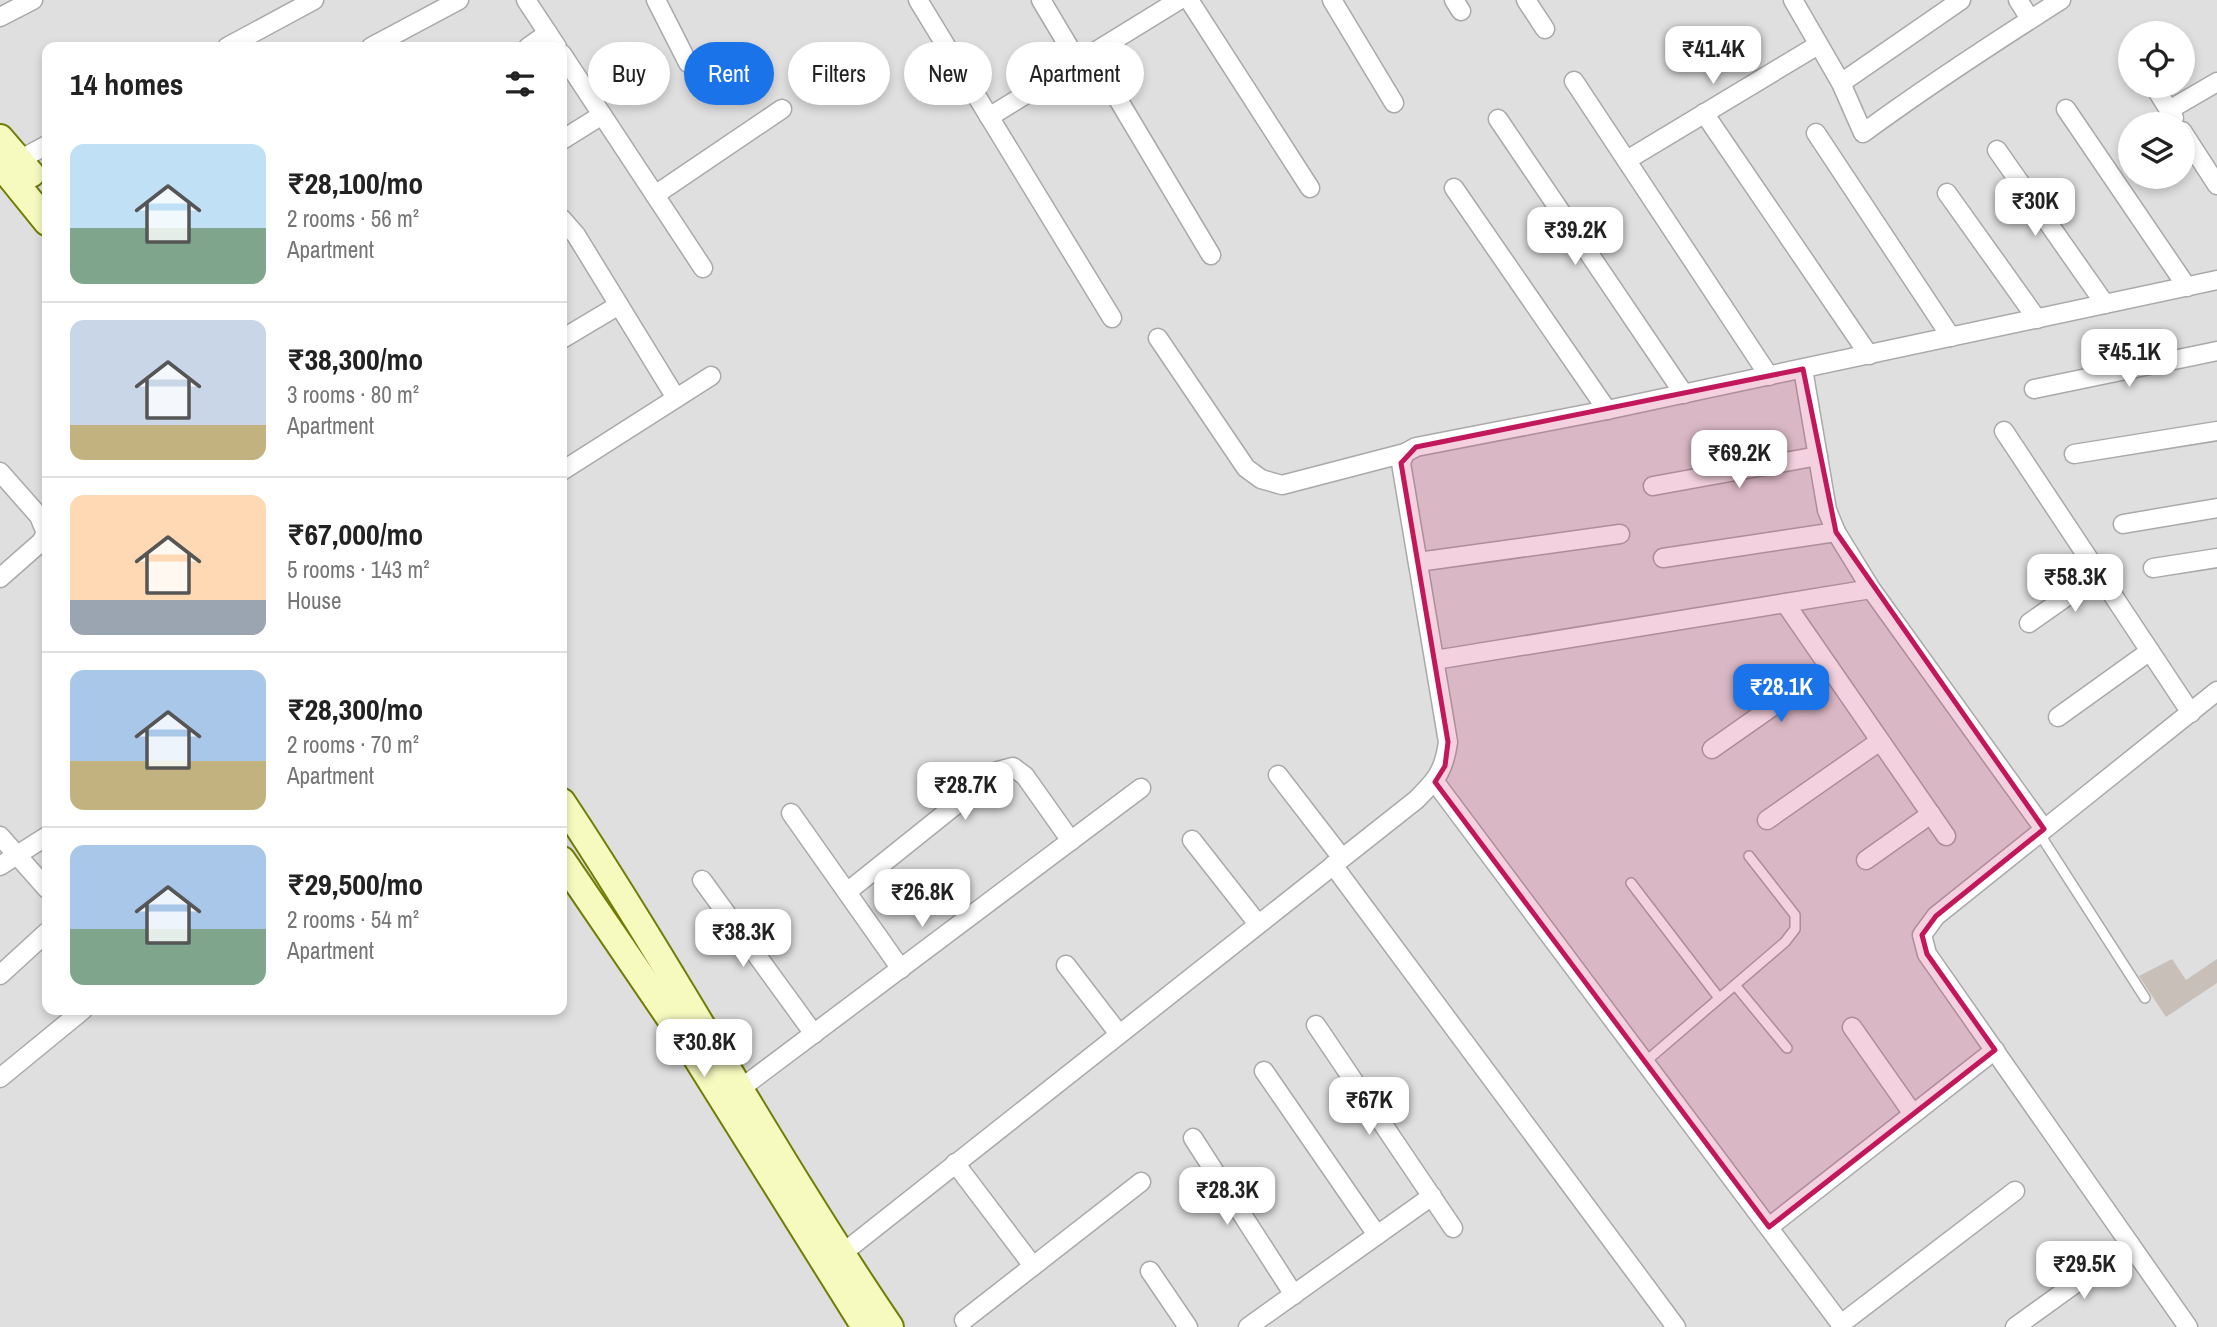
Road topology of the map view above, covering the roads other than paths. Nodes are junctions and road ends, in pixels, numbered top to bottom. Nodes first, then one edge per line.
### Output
1 (33, 0) edge
2 (314, 0) edge
3 (459, 0) edge
4 (526, 0) edge
5 (656, 0) edge
6 (918, 0) edge
7 (1041, 0) edge
8 (1189, 0) edge
9 (1332, 0) edge
10 (1526, 0) edge
11 (1793, 0) edge
12 (1961, 0) edge
13 (2018, 0) edge
14 (2061, 0) edge
15 (1172, 2) edge
16 (0, 17) edge
17 (2030, 19) junction
18 (1545, 29) dead end
19 (553, 40) edge
20 (236, 42) edge
21 (380, 42) edge
22 (1073, 42) edge
23 (1110, 42) edge
24 (1818, 44) junction
25 (684, 55) edge
26 (567, 62) edge
27 (1574, 81) dead end
28 (2217, 82) edge
29 (1841, 83) junction
30 (1394, 103) dead end
31 (1009, 105) edge
32 (1115, 105) edge
33 (782, 109) dead end
34 (2067, 109) dead end
35 (2180, 112) edge
36 (1704, 113) junction
37 (602, 114) junction
38 (989, 117) junction
39 (1498, 119) dead end
40 (1816, 132) dead end
41 (567, 137) edge
42 (0, 138) edge
43 (42, 147) edge
44 (1997, 150) dead end
45 (2195, 151) edge
46 (1627, 160) junction
47 (9, 162) edge
48 (2217, 185) edge
49 (1310, 188) dead end
50 (1454, 188) dead end
51 (42, 189) edge
52 (1947, 192) dead end
53 (655, 195) junction
54 (42, 214) edge
55 (567, 225) edge
56 (1211, 255) dead end
57 (703, 268) dead end
58 (2217, 280) edge
59 (2188, 286) junction
60 (2105, 304) junction
61 (619, 305) junction
62 (1112, 318) dead end
63 (2037, 319) junction
64 (567, 336) edge
65 (1951, 337) junction
66 (1158, 338) dead end
67 (2217, 351) edge
68 (1868, 355) junction
69 (1803, 369) junction
70 (711, 376) dead end
71 (1769, 376) junction
72 (2034, 389) dead end
73 (1684, 394) junction
74 (676, 398) junction
75 (1607, 410) junction
76 (2004, 431) dead end
77 (2217, 431) edge
78 (1405, 453) junction
79 (2074, 454) dead end
80 (1818, 456) junction
81 (567, 463) edge
82 (0, 472) edge
83 (1653, 486) dead end
84 (2217, 508) edge
85 (42, 523) edge
86 (2123, 524) dead end
87 (1836, 532) junction
88 (1620, 534) dead end
89 (42, 540) edge
90 (1663, 558) dead end
91 (2212, 559) edge
92 (1418, 562) junction
93 (2152, 568) dead end
94 (2099, 574) junction
95 (2217, 576) edge
96 (0, 578) edge
97 (1871, 589) junction
98 (1785, 603) junction
99 (2029, 623) dead end
100 (2150, 651) junction
101 (1435, 660) junction
102 (1829, 667) junction
103 (2217, 691) edge
104 (2191, 713) junction
105 (2058, 717) dead end
106 (1880, 741) junction
107 (1712, 748) dead end
108 (1278, 775) dead end
109 (1435, 782) junction
110 (1141, 788) dead end
111 (567, 810) edge
112 (791, 813) dead end
113 (1931, 814) junction
114 (1767, 820) dead end
115 (2041, 831) junction
116 (0, 835) edge
117 (1945, 836) dead end
118 (42, 839) edge
119 (1192, 840) dead end
120 (1071, 841) junction
121 (17, 855) junction
122 (1749, 856) dead end
123 (1866, 860) dead end
124 (1338, 861) junction
125 (0, 866) edge
126 (567, 867) edge
127 (702, 880) dead end
128 (42, 883) edge
129 (1631, 883) dead end
130 (847, 892) junction
131 (1258, 924) junction
132 (42, 937) edge
133 (1066, 965) dead end
134 (901, 969) junction
135 (0, 975) edge
136 (1735, 985) junction
137 (2145, 998) dead end
138 (1719, 999) junction
139 (77, 1015) edge
140 (1316, 1025) dead end
141 (1852, 1027) dead end
142 (814, 1034) junction
143 (1119, 1034) junction
144 (1787, 1048) dead end
145 (1994, 1050) junction
146 (1645, 1062) junction
147 (1264, 1071) dead end
148 (0, 1078) edge
149 (731, 1096) junction
150 (1913, 1115) junction
151 (1193, 1138) dead end
152 (955, 1164) junction
153 (1140, 1182) dead end
154 (2015, 1191) dead end
155 (1432, 1196) junction
156 (1769, 1227) junction
157 (1453, 1228) dead end
158 (1377, 1235) junction
159 (2130, 1244) junction
160 (833, 1260) junction
161 (1033, 1266) junction
162 (1150, 1271) dead end
163 (1294, 1295) junction
164 (964, 1320) dead end
165 (1842, 1325) edge
166 (865, 1327) edge
167 (890, 1327) edge
168 (1188, 1327) edge
169 (1248, 1327) edge
170 (1676, 1327) edge
171 (2015, 1327) edge
172 (2188, 1327) edge

1 - 16 street
2 - 20 street
3 - 21 street
4 - 19 street
5 - 25 street
6 - 38 street
7 - 22 street
8 - 49 street
9 - 30 street
10 - 18 street
11 - 24 street
12 - 29 street
13 - 17 street
14 - 17 street
15 - 23 street
17 - 29 street
24 - 29 street
24 - 36 street
26 - 37 street
27 - 46 street
28 - 35 street
31 - 38 street
32 - 56 street
33 - 53 street
34 - 59 street
36 - 46 street
36 - 68 street
37 - 41 street
37 - 53 street
38 - 62 street
39 - 73 street
40 - 65 street
42 - 47 main road
43 - 47 street
44 - 60 street
45 - 48 street
46 - 71 street
47 - 51 main road
47 - 54 main road
50 - 75 street
52 - 63 street
53 - 57 street
55 - 61 street
58 - 59 street
59 - 60 street
60 - 63 street
61 - 64 street
61 - 74 street
63 - 65 street
65 - 68 street
66 - 78 street
67 - 72 street
68 - 69 street
69 - 71 street
69 - 80 street
70 - 74 street
71 - 73 street
73 - 75 street
74 - 81 street
75 - 78 street
76 - 94 street
77 - 79 street
78 - 92 street
80 - 83 street
80 - 87 street
82 - 85 street
84 - 86 street
87 - 90 street
87 - 97 street
88 - 92 street
89 - 96 street
91 - 93 street
91 - 95 street
92 - 101 street
94 - 99 street
94 - 100 street
97 - 98 street
97 - 115 street
98 - 101 street
98 - 102 street
100 - 104 street
100 - 105 street
101 - 109 street
102 - 106 street
102 - 107 street
103 - 104 street
104 - 115 street
106 - 113 street
106 - 114 street
108 - 124 street
109 - 124 street
109 - 146 street
110 - 120 street
111 - 149 main road
112 - 130 street
113 - 117 street
113 - 123 street
115 - 137 lane
115 - 145 street
116 - 121 street
118 - 121 street
119 - 131 street
120 - 130 street
120 - 134 street
121 - 125 street
121 - 128 street
122 - 136 lane
124 - 131 street
124 - 170 street
126 - 149 main road
127 - 142 street
129 - 138 lane
130 - 134 street
131 - 143 street
132 - 135 street
133 - 143 street
134 - 142 street
136 - 138 lane
136 - 144 lane
138 - 146 lane
139 - 148 street
140 - 155 street
141 - 150 street
142 - 149 street
143 - 152 street
145 - 150 street
145 - 159 street
146 - 156 street
147 - 158 street
149 - 160 main road
150 - 156 street
151 - 163 street
152 - 160 street
152 - 161 street
153 - 161 street
154 - 165 street
155 - 157 street
155 - 158 street
156 - 165 street
158 - 163 street
159 - 171 street
159 - 172 street
160 - 166 main road
160 - 167 main road
161 - 164 street
162 - 168 street
163 - 169 street

